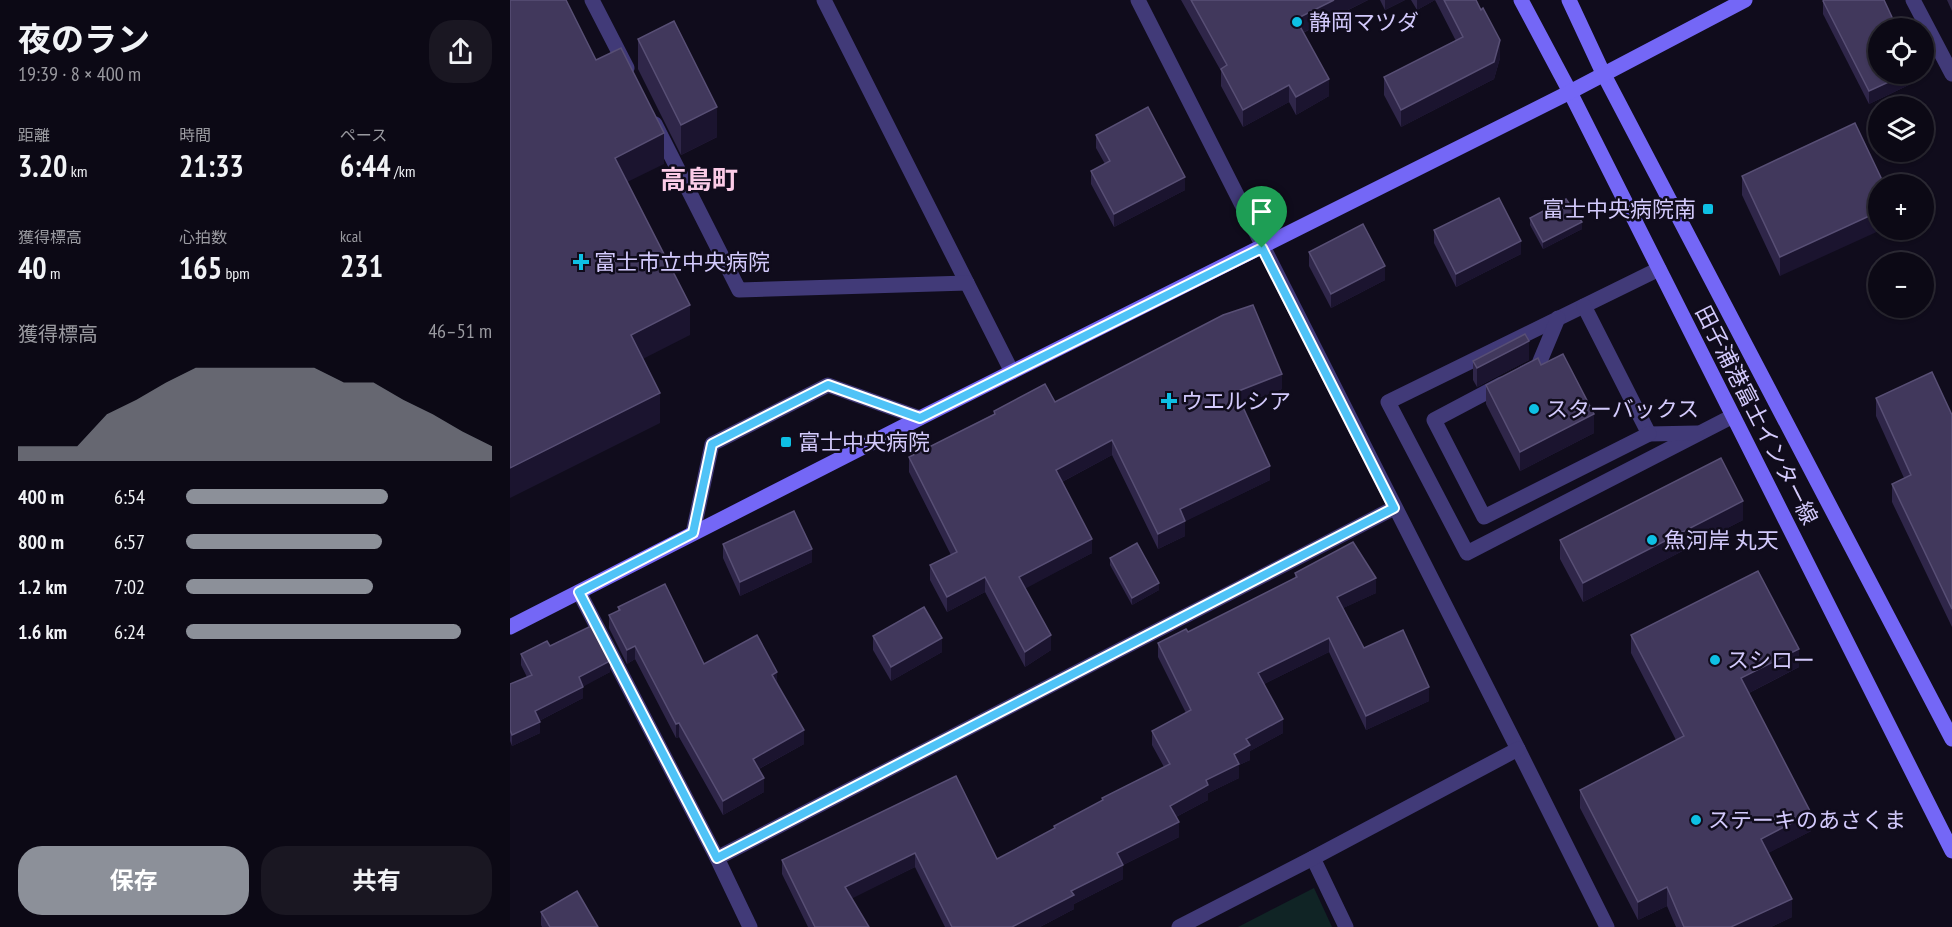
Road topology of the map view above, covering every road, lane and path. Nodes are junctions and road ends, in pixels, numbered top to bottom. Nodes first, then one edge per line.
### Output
1 (592, 0) edge
2 (824, 0) edge
3 (1138, 0) edge
4 (1521, 0) edge
5 (1569, 0) edge
6 (1745, 0) edge
7 (1913, 0) edge
8 (1604, 73) junction
9 (1952, 74) edge
10 (634, 83) edge
11 (1570, 92) junction
12 (650, 114) edge
13 (1262, 248) junction
14 (1659, 269) junction
15 (967, 283) junction
16 (1584, 306) junction
17 (1558, 318) junction
18 (1011, 372) junction
19 (1732, 416) junction
20 (920, 418) junction
21 (1700, 433) junction
22 (1649, 434) junction
23 (1394, 508) junction
24 (693, 533) junction
25 (579, 592) junction
26 (510, 627) edge
27 (1952, 739) edge
28 (1518, 749) junction
29 (1952, 851) edge
30 (717, 858) junction
31 (1313, 858) junction
32 (750, 927) edge
33 (1179, 927) edge
34 (1347, 927) edge
35 (1607, 927) edge

1 - 10 street
2 - 15 street
3 - 13 street
4 - 11 main road, 田子浦港富士インター線
5 - 8 main road, 田子浦港富士インター線
6 - 8 main road
7 - 9 street
8 - 11 main road
8 - 27 main road, 田子浦港富士インター線
11 - 13 main road
11 - 14 main road, 田子浦港富士インター線
12 - 15 street
13 - 18 main road
13 - 23 street
14 - 16 street
14 - 19 main road, 田子浦港富士インター線
15 - 18 street
16 - 17 street
16 - 22 street
17 - 21 street
17 - 22 street
18 - 20 main road
19 - 21 street
19 - 29 main road, 田子浦港富士インター線
20 - 24 main road
20 - 24 street
21 - 22 street
23 - 28 street
23 - 30 street
24 - 25 main road
25 - 26 main road
25 - 30 street
28 - 31 street
28 - 35 street
30 - 32 street
31 - 33 street
31 - 34 street

